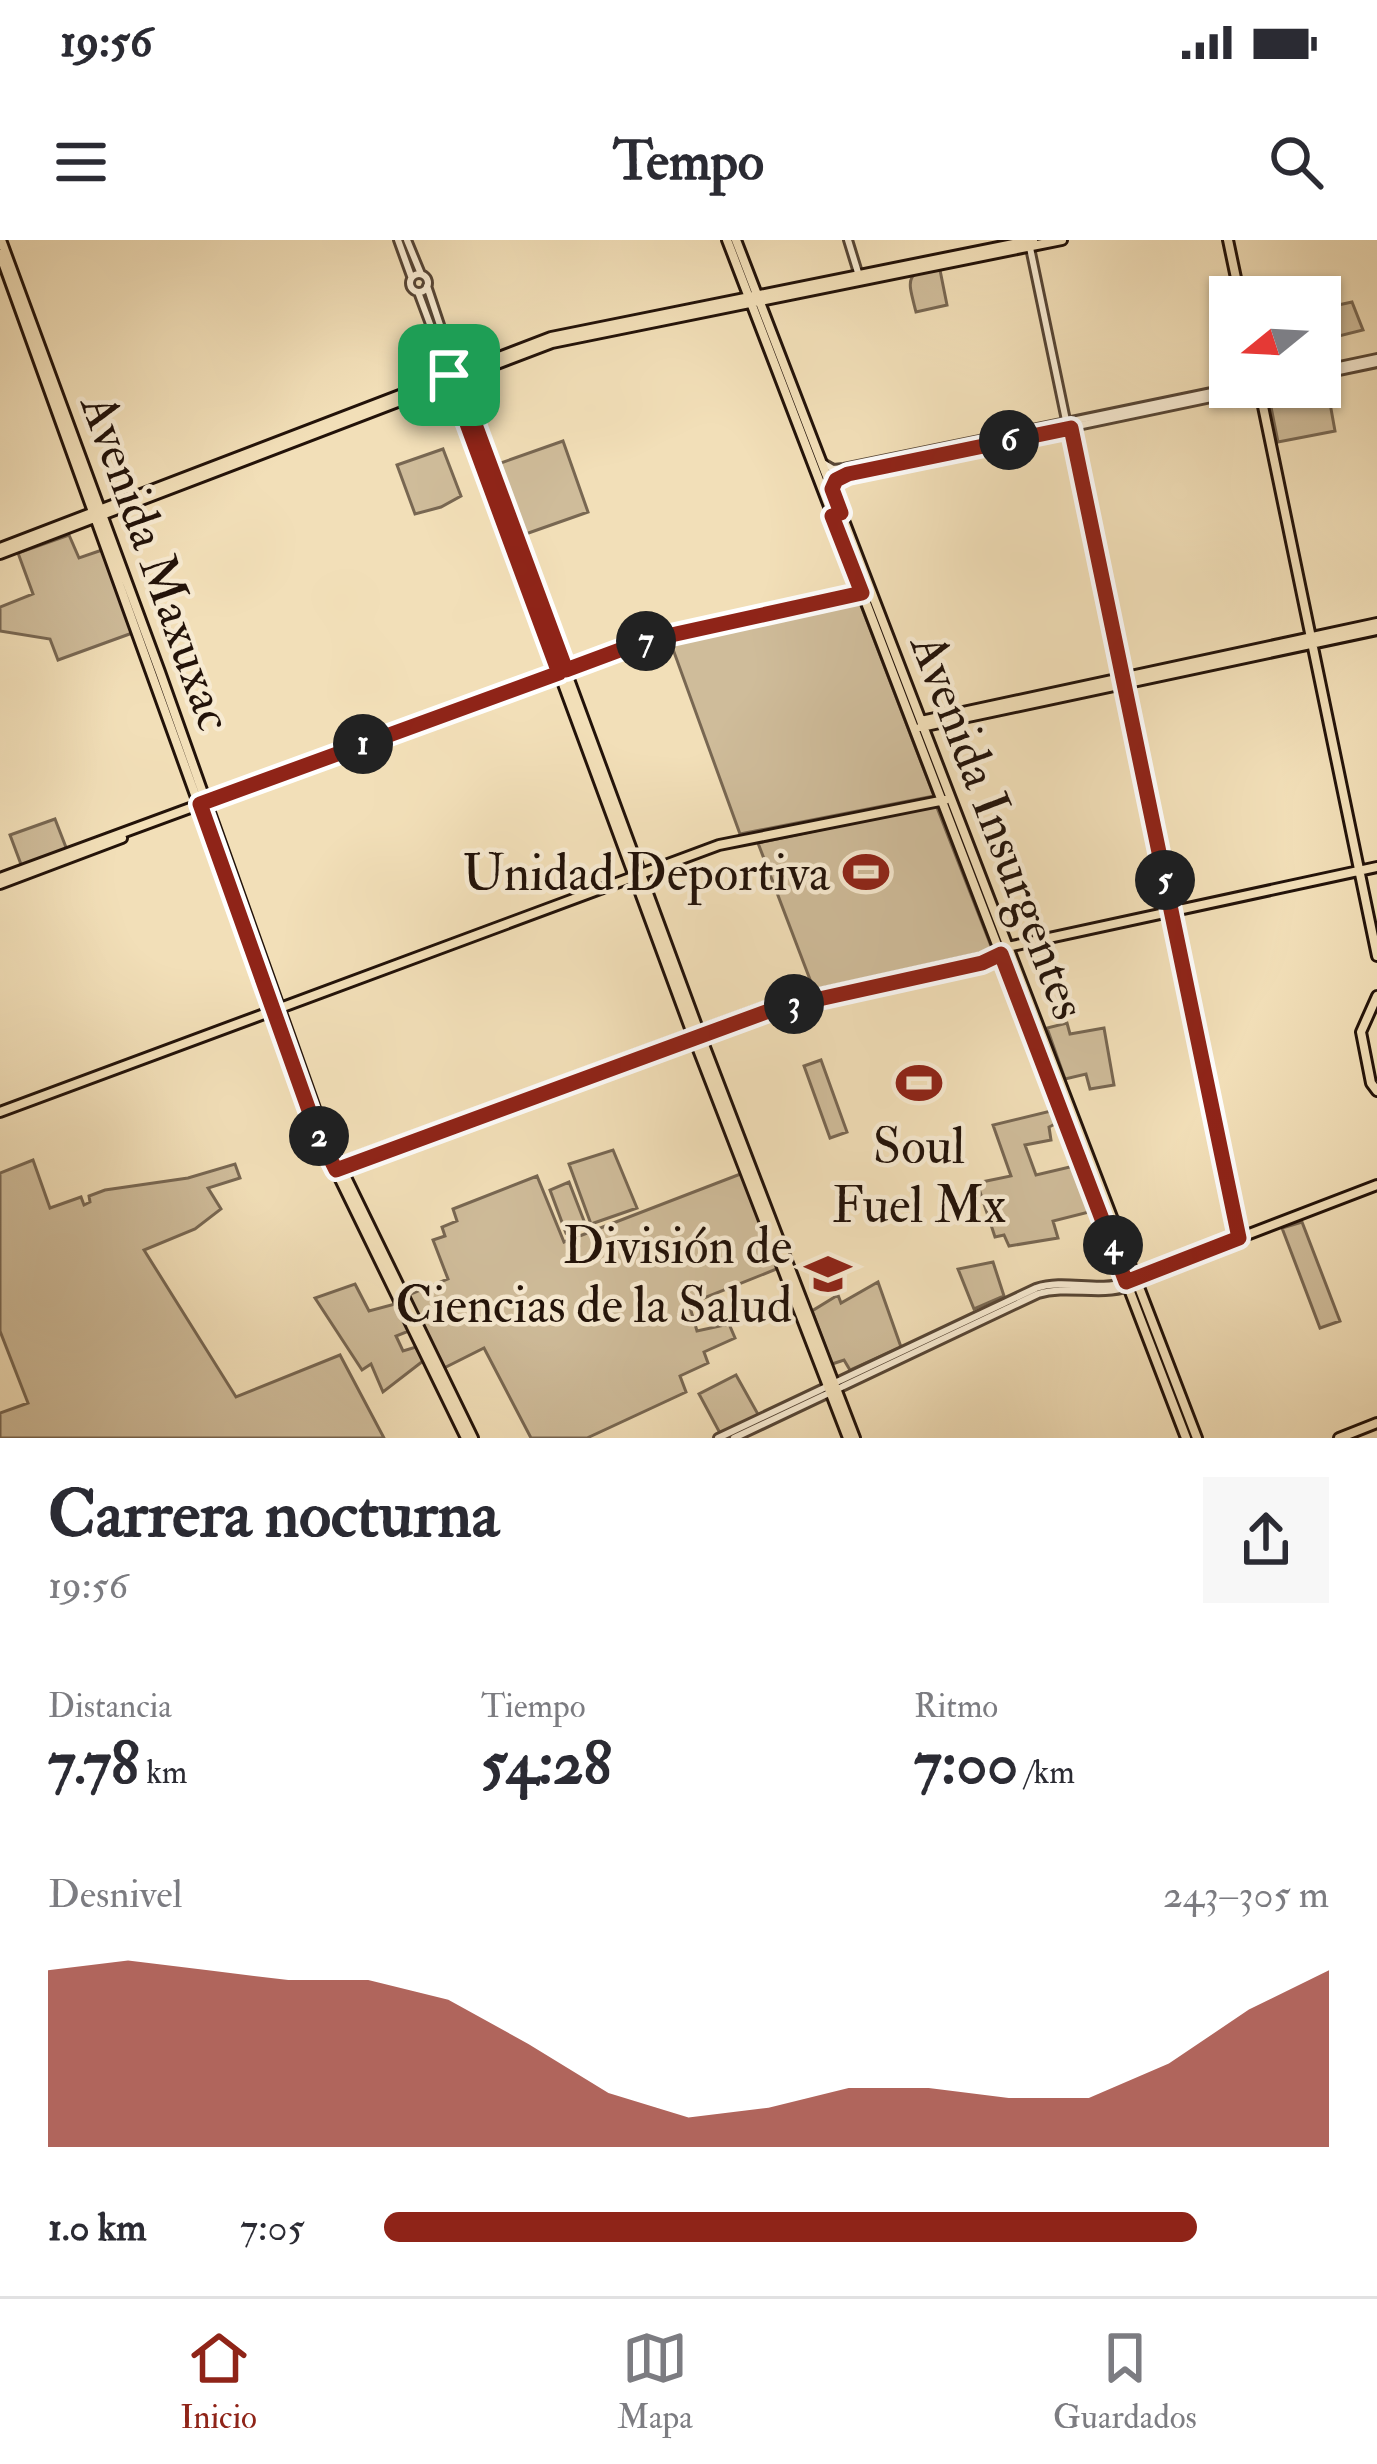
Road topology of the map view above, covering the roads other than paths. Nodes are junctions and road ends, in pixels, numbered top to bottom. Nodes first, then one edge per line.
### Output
1 (2, 240) edge
2 (402, 240) edge
3 (734, 240) edge
4 (848, 240) edge
5 (1062, 240) edge
6 (1230, 240) edge
7 (1031, 242) edge
8 (0, 254) edge
9 (421, 274) junction
10 (1238, 276) edge
11 (411, 278) junction
12 (860, 279) junction
13 (427, 286) junction
14 (418, 292) junction
15 (755, 301) junction
16 (432, 318) junction
17 (767, 332) junction
18 (1377, 361) edge
19 (1341, 368) edge
20 (454, 377) junction
21 (1209, 393) edge
22 (1209, 397) edge
23 (1266, 408) edge
24 (1069, 425) junction
25 (822, 463) junction
26 (832, 489) junction
27 (99, 514) junction
28 (837, 514) junction
29 (0, 551) edge
30 (866, 592) junction
31 (1377, 627) edge
32 (1313, 640) junction
33 (563, 673) junction
34 (1121, 681) junction
35 (911, 704) junction
36 (936, 720) junction
37 (918, 725) junction
38 (931, 746) junction
39 (948, 799) junction
40 (204, 805) junction
41 (1377, 869) edge
42 (1361, 872) junction
43 (638, 878) junction
44 (0, 881) edge
45 (1170, 913) junction
46 (1377, 936) edge
47 (1004, 950) junction
48 (1377, 956) edge
49 (1377, 1000) edge
50 (277, 1011) junction
51 (696, 1035) junction
52 (1377, 1088) edge
53 (0, 1115) edge
54 (337, 1167) junction
55 (1377, 1188) edge
56 (1239, 1241) junction
57 (1132, 1282) junction
58 (1152, 1336) junction
59 (832, 1388) junction
60 (1377, 1426) edge
61 (470, 1438) edge
62 (718, 1438) edge
63 (734, 1438) edge
64 (852, 1438) edge
65 (1186, 1438) edge
66 (1197, 1438) edge
67 (1339, 1438) edge
68 (1353, 1438) edge

1 - 27 main road, Avenida Maxuxac
2 - 9 street
2 - 11 street
3 - 15 main road, Avenida Insurgentes
4 - 12 street
5 - 7 main road
6 - 10 main road
7 - 12 main road
7 - 24 street
8 - 27 main road, Avenida Maxuxac
9 - 11 street
9 - 13 street
11 - 14 street
12 - 15 main road
13 - 14 street
13 - 16 street
14 - 16 street
15 - 17 main road, Avenida Insurgentes
15 - 20 main road
16 - 20 street
17 - 25 main road, Avenida Insurgentes
17 - 28 main road, Avenida Insurgentes
18 - 19 street
20 - 27 main road
20 - 33 main road
21 - 24 street
22 - 24 street
23 - 32 main road
24 - 25 street
24 - 26 street
24 - 34 street
25 - 26 main road, Avenida Insurgentes
26 - 28 main road, Avenida Insurgentes
27 - 29 main road
27 - 40 main road, Avenida Maxuxac
28 - 30 main road, Avenida Insurgentes
30 - 33 main road
30 - 35 main road, Avenida Insurgentes
31 - 32 main road
32 - 34 main road
32 - 42 main road
33 - 40 main road
33 - 43 main road
34 - 36 main road
34 - 45 street
35 - 36 main road
35 - 37 main road, Avenida Insurgentes
36 - 37 main road
36 - 38 main road
37 - 38 main road, Avenida Insurgentes
37 - 39 main road, Avenida Insurgentes
38 - 39 main road, Avenida Insurgentes
39 - 43 main road
39 - 47 main road, Avenida Insurgentes
40 - 44 main road
40 - 50 main road, Avenida Maxuxac
41 - 42 main road
42 - 45 main road
42 - 46 main road
42 - 48 main road
43 - 50 main road
43 - 51 main road
45 - 47 main road
45 - 56 street
47 - 51 street
47 - 57 main road, Avenida Insurgentes
49 - 52 main road
50 - 53 main road
50 - 54 main road, Avenida Maxuxac
51 - 54 street
51 - 59 main road
54 - 61 main road, Avenida Maxuxac
55 - 56 main road
56 - 57 main road
57 - 58 main road, Avenida Insurgentes
57 - 59 street
58 - 65 main road, Avenida Insurgentes
58 - 66 main road, Avenida Insurgentes
59 - 62 street
59 - 63 street
59 - 64 main road
60 - 67 main road
60 - 68 main road

